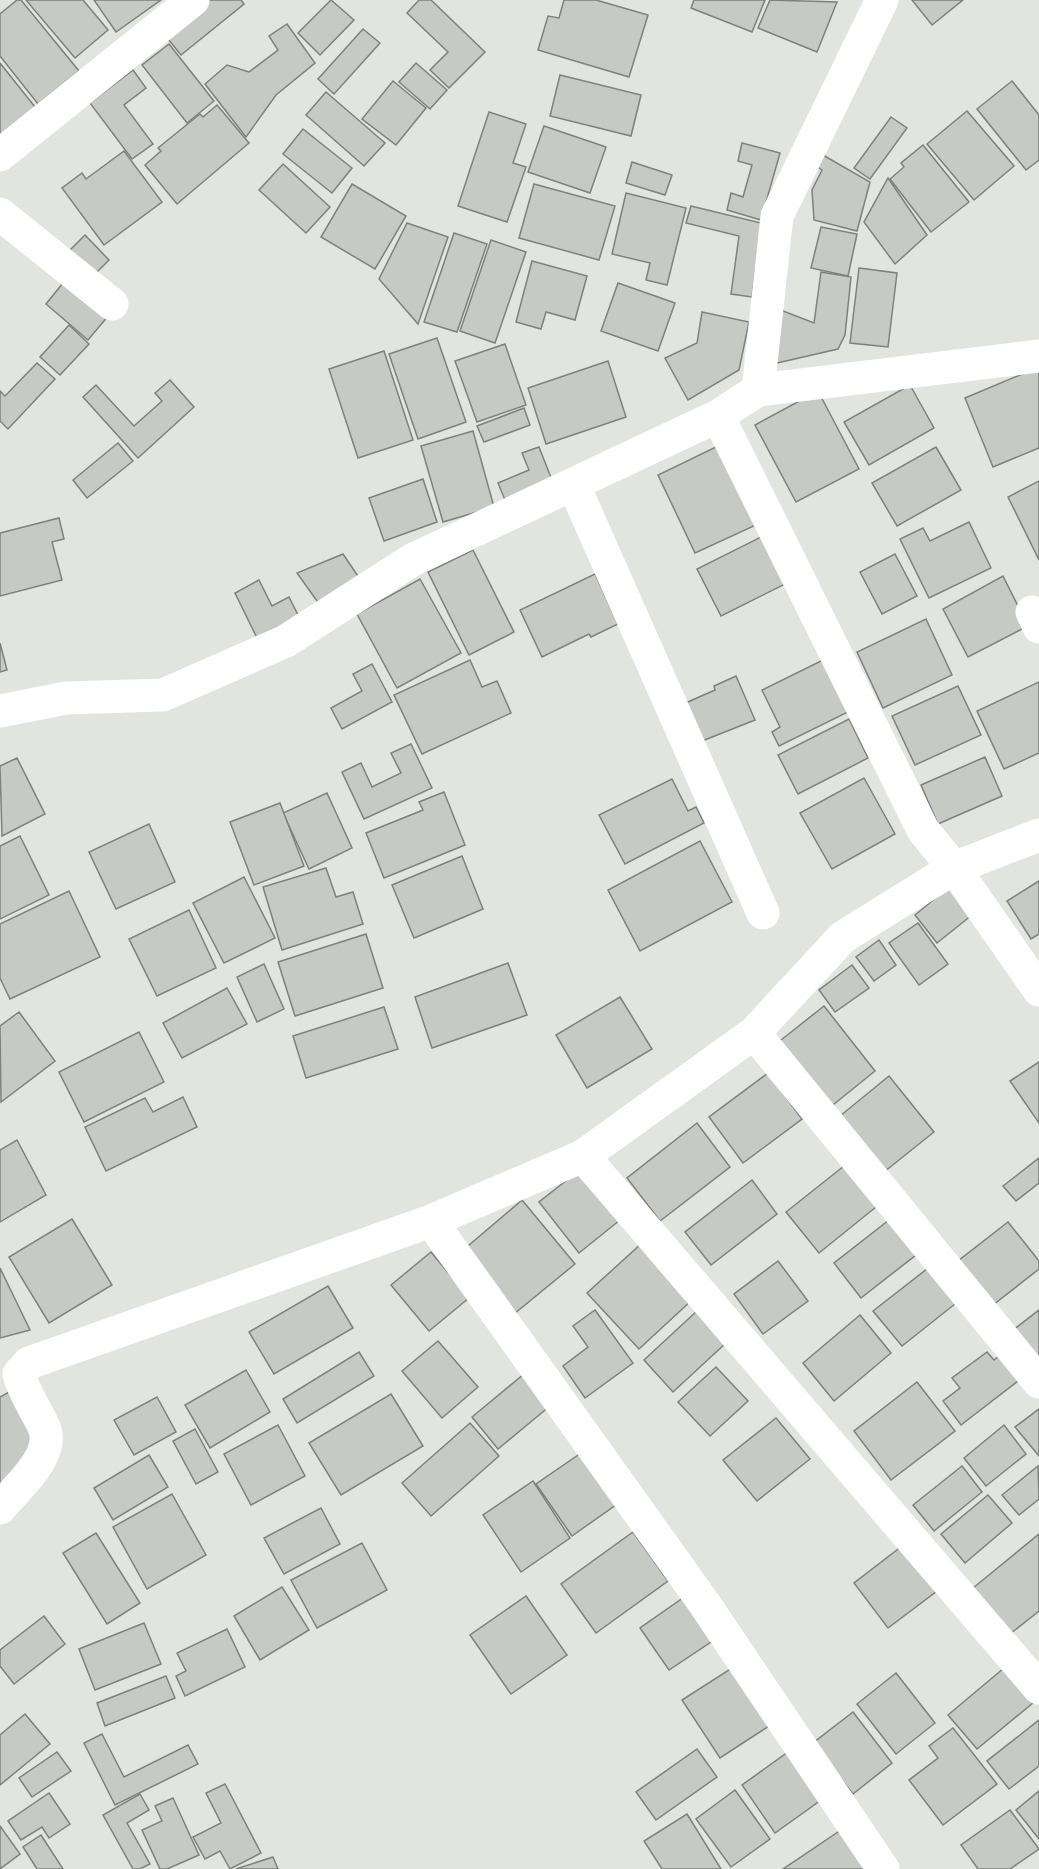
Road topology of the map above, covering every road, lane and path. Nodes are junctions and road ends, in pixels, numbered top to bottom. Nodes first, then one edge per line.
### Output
1 (193, 0) edge
2 (882, 0) edge
3 (0, 155) edge
4 (0, 214) edge
5 (112, 304) dead end
6 (1039, 356) edge
7 (758, 390) junction
8 (718, 416) junction
9 (574, 486) junction
10 (0, 711) edge
11 (1039, 835) edge
12 (954, 868) junction
13 (763, 913) dead end
14 (1039, 990) edge
15 (754, 1033) junction
16 (583, 1156) junction
17 (431, 1221) junction
18 (1039, 1382) edge
19 (0, 1508) edge
20 (1039, 1688) edge
21 (883, 1869) edge

1 - 3 street
2 - 7 street
4 - 5 street
6 - 7 street
7 - 8 street
8 - 9 street
8 - 12 street
9 - 10 street
9 - 13 street
11 - 12 street
12 - 14 street
12 - 15 street
15 - 16 street
15 - 18 street
16 - 17 street
16 - 20 street
17 - 19 street
17 - 21 street

